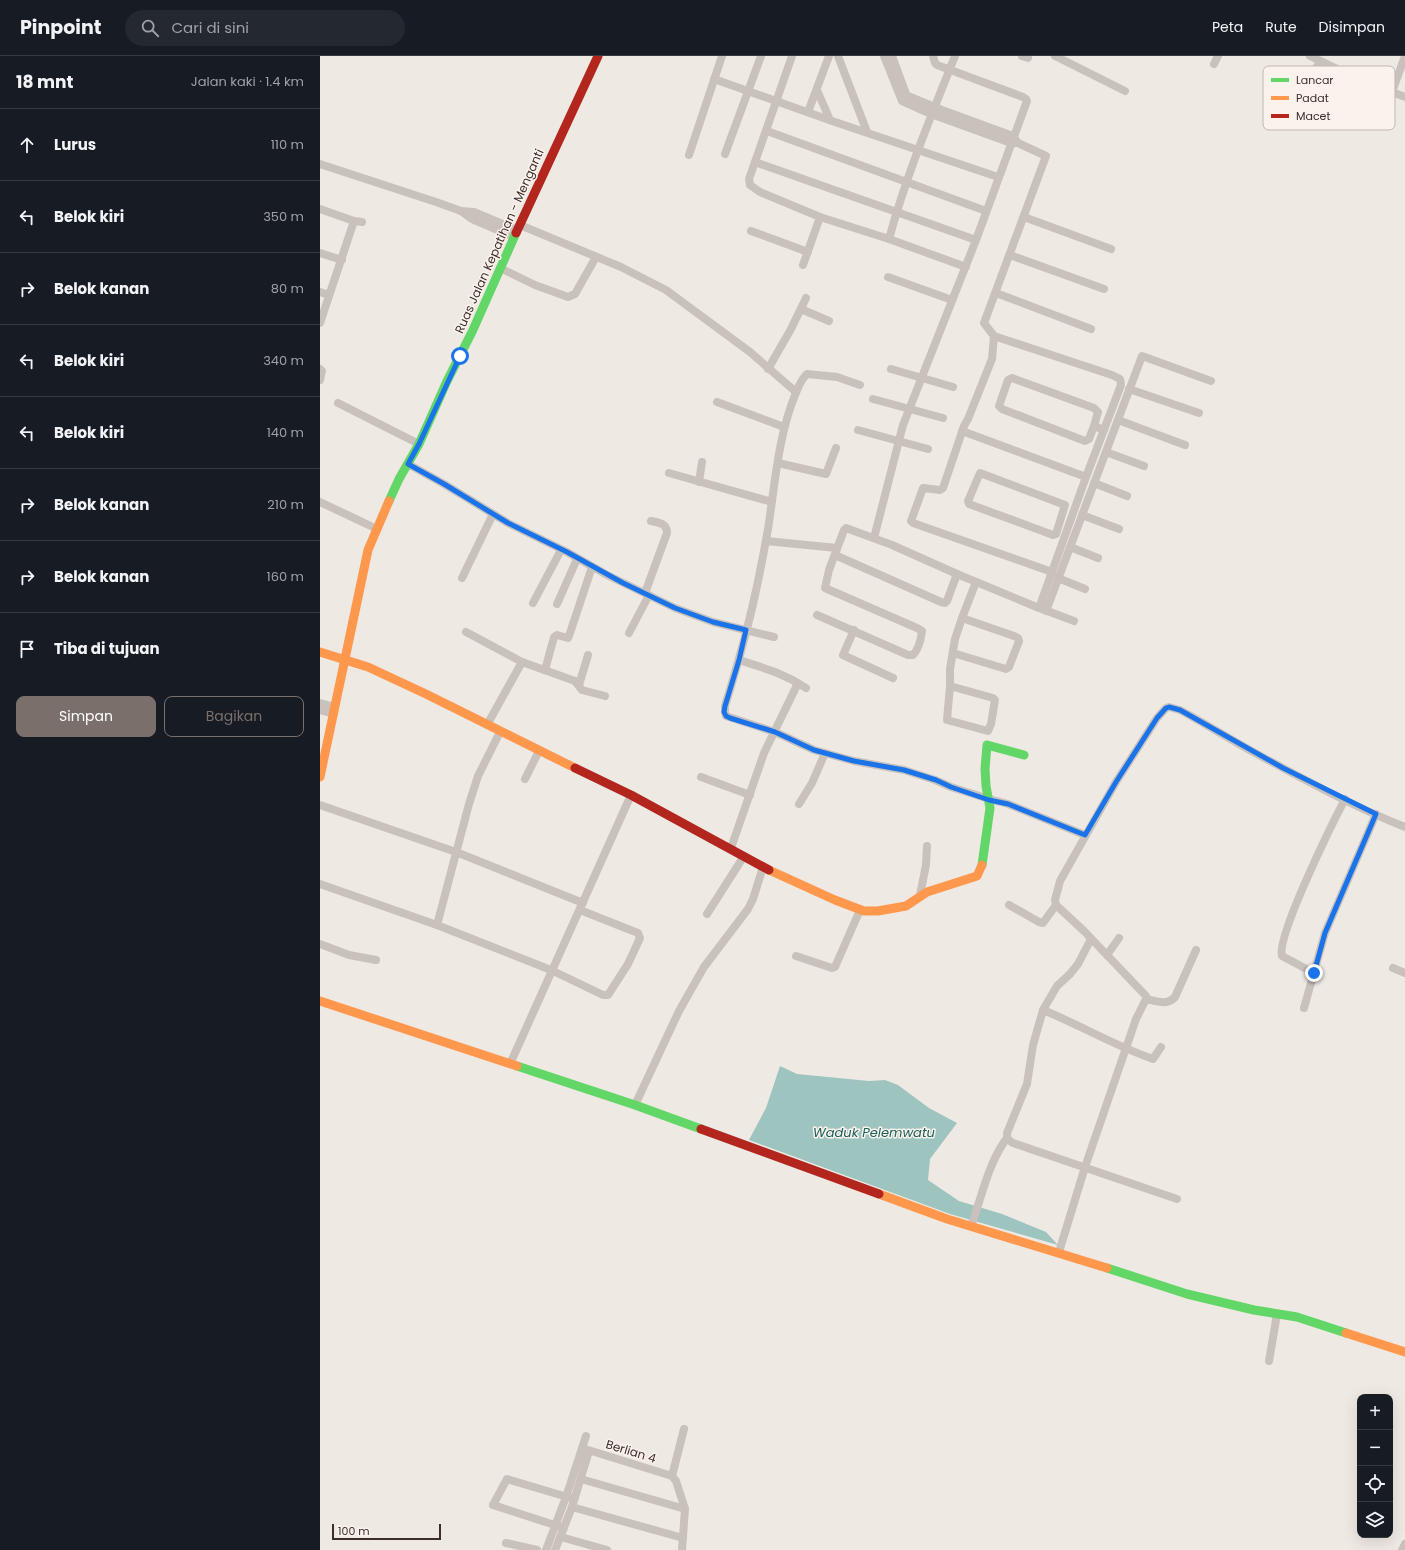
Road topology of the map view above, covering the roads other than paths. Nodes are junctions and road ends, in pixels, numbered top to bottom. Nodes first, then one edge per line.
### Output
1 (598, 56) edge
2 (722, 56) edge
3 (761, 56) edge
4 (792, 56) edge
5 (829, 56) edge
6 (838, 56) edge
7 (884, 56) edge
8 (892, 56) edge
9 (933, 56) edge
10 (955, 56) edge
11 (1055, 56) edge
12 (1218, 56) edge
13 (1310, 56) edge
14 (1405, 56) edge
15 (1320, 61) junction
16 (1214, 64) dead end
17 (1317, 66) edge
18 (1331, 66) edge
19 (950, 69) junction
20 (714, 79) junction
21 (1395, 84) edge
22 (817, 90) junction
23 (749, 91) junction
24 (1125, 91) dead end
25 (1395, 93) edge
26 (1405, 97) edge
27 (776, 101) junction
28 (933, 111) junction
29 (808, 112) junction
30 (830, 120) junction
31 (766, 131) junction
32 (867, 132) junction
33 (1017, 142) junction
34 (919, 150) junction
35 (725, 154) dead end
36 (689, 155) dead end
37 (755, 162) junction
38 (320, 164) edge
39 (998, 178) junction
40 (907, 181) junction
41 (320, 210) edge
42 (986, 211) junction
43 (896, 212) junction
44 (820, 217) junction
45 (1024, 217) junction
46 (517, 231) junction
47 (751, 231) dead end
48 (889, 239) junction
49 (976, 240) junction
50 (1110, 249) dead end
51 (808, 252) junction
52 (320, 253) edge
53 (1010, 255) junction
54 (596, 257) junction
55 (342, 260) junction
56 (803, 265) dead end
57 (966, 266) junction
58 (500, 268) junction
59 (888, 277) dead end
60 (1104, 289) dead end
61 (320, 292) edge
62 (996, 293) junction
63 (329, 295) junction
64 (806, 298) dead end
65 (952, 300) junction
66 (801, 309) junction
67 (829, 321) dead end
68 (320, 323) edge
69 (1091, 328) dead end
70 (994, 336) junction
71 (768, 369) junction
72 (891, 369) dead end
73 (320, 370) edge
74 (921, 378) junction
75 (320, 380) edge
76 (1211, 381) dead end
77 (860, 385) dead end
78 (953, 386) dead end
79 (1129, 389) junction
80 (796, 392) junction
81 (873, 399) dead end
82 (717, 402) dead end
83 (338, 403) dead end
84 (909, 408) junction
85 (1200, 413) dead end
86 (943, 418) dead end
87 (1118, 420) junction
88 (1094, 426) junction
89 (784, 427) junction
90 (858, 430) dead end
91 (1104, 430) junction
92 (962, 431) junction
93 (898, 441) junction
94 (419, 444) junction
95 (1185, 445) dead end
96 (836, 448) dead end
97 (928, 449) dead end
98 (1106, 452) junction
99 (702, 462) dead end
100 (778, 463) junction
101 (408, 464) junction
102 (1144, 466) dead end
103 (669, 473) dead end
104 (1086, 477) junction
105 (699, 482) junction
106 (1094, 483) junction
107 (1127, 496) dead end
108 (320, 502) edge
109 (772, 502) junction
110 (493, 514) junction
111 (1082, 515) junction
112 (1060, 520) junction
113 (651, 521) dead end
114 (1069, 524) junction
115 (377, 529) junction
116 (1119, 529) dead end
117 (874, 538) junction
118 (766, 541) junction
119 (1070, 547) junction
120 (561, 550) junction
121 (836, 551) junction
122 (1098, 558) dead end
123 (577, 559) junction
124 (592, 567) junction
125 (958, 575) junction
126 (1055, 575) junction
127 (462, 578) dead end
128 (973, 581) junction
129 (1085, 589) dead end
130 (647, 594) junction
131 (533, 603) dead end
132 (557, 604) dead end
133 (1043, 609) junction
134 (817, 615) dead end
135 (962, 618) junction
136 (1074, 621) dead end
137 (746, 630) junction
138 (854, 630) junction
139 (466, 632) dead end
140 (629, 633) dead end
141 (774, 637) dead end
142 (320, 652) edge
143 (953, 653) junction
144 (588, 655) dead end
145 (344, 659) junction
146 (739, 660) junction
147 (522, 662) junction
148 (545, 670) junction
149 (893, 678) dead end
150 (798, 683) junction
151 (579, 685) junction
152 (950, 686) junction
153 (806, 688) dead end
154 (605, 696) dead end
155 (320, 703) edge
156 (320, 710) edge
157 (334, 710) junction
158 (487, 725) junction
159 (500, 732) junction
160 (775, 732) junction
161 (539, 751) junction
162 (825, 753) junction
163 (1024, 755) dead end
164 (320, 777) edge
165 (701, 777) dead end
166 (525, 778) dead end
167 (630, 795) junction
168 (750, 795) junction
169 (1345, 799) junction
170 (989, 800) junction
171 (799, 804) dead end
172 (320, 805) edge
173 (1376, 814) junction
174 (1405, 827) edge
175 (1085, 835) junction
176 (927, 846) dead end
177 (731, 848) junction
178 (456, 852) junction
179 (744, 856) junction
180 (764, 867) junction
181 (320, 884) edge
182 (920, 895) junction
183 (1008, 905) dead end
184 (1056, 905) junction
185 (581, 906) junction
186 (860, 910) junction
187 (707, 914) dead end
188 (437, 925) junction
189 (1119, 938) dead end
190 (1091, 939) junction
191 (320, 944) edge
192 (1196, 950) dead end
193 (1107, 955) junction
194 (796, 956) dead end
195 (376, 960) dead end
196 (1394, 968) dead end
197 (551, 970) junction
198 (1314, 973) junction
199 (1405, 973) edge
200 (1146, 999) junction
201 (320, 1001) edge
202 (1304, 1008) dead end
203 (1043, 1010) junction
204 (1126, 1047) junction
205 (1161, 1047) dead end
206 (510, 1064) junction
207 (635, 1105) junction
208 (1007, 1138) junction
209 (1085, 1167) junction
210 (1177, 1199) dead end
211 (971, 1226) junction
212 (1060, 1252) junction
213 (1277, 1314) junction
214 (1405, 1352) edge
215 (1269, 1361) dead end
216 (684, 1429) dead end
217 (586, 1436) dead end
218 (586, 1449) junction
219 (672, 1476) junction
220 (581, 1479) junction
221 (571, 1501) junction
222 (685, 1509) junction
223 (555, 1526) junction
224 (564, 1528) junction
225 (561, 1537) junction
226 (683, 1538) junction
227 (506, 1543) dead end
228 (1405, 1544) edge
229 (537, 1550) edge
230 (546, 1550) edge
231 (555, 1550) edge
232 (607, 1550) edge
233 (682, 1550) edge
234 (1402, 1550) edge

1 - 46 street, Ruas Jalan Kepatihan - Menganti
2 - 20 street
3 - 23 street
4 - 27 street
5 - 22 street
6 - 32 street
7 - 28 street
8 - 28 street
9 - 19 street
10 - 19 street
11 - 24 street
12 - 16 street
13 - 15 street
14 - 21 street
15 - 17 street
15 - 18 street
19 - 28 street
19 - 33 street
20 - 23 street
20 - 36 street
22 - 29 street
22 - 30 street
23 - 27 street
23 - 35 street
25 - 26 street
27 - 29 street
27 - 31 street
28 - 33 street
28 - 34 street
29 - 30 street
30 - 32 street
31 - 37 street
31 - 40 street
32 - 34 street
33 - 39 street
33 - 45 street
34 - 39 street
34 - 40 street
37 - 43 street
37 - 44 street
38 - 46 street
39 - 42 street
40 - 42 street
40 - 43 street
41 - 55 street
42 - 49 street
43 - 48 street
43 - 49 street
44 - 48 street
44 - 51 street
45 - 50 street
45 - 53 street
46 - 54 street
46 - 58 street, Ruas Jalan Kepatihan - Menganti
47 - 51 street
48 - 57 street
49 - 57 street
51 - 56 street
52 - 55 street
53 - 60 street
53 - 62 street
54 - 58 street
54 - 71 street
55 - 63 street
57 - 65 street
58 - 94 street, Ruas Jalan Kepatihan - Menganti
59 - 65 street
61 - 63 street
62 - 69 street
62 - 70 street
63 - 68 street
64 - 66 street
65 - 74 street
66 - 67 street
66 - 71 street
70 - 91 street
70 - 92 street
71 - 80 street
72 - 74 street
73 - 75 street
74 - 78 street
74 - 84 street
76 - 79 street
77 - 80 street
79 - 85 street
79 - 87 street
80 - 89 street
81 - 84 street
82 - 89 street
83 - 94 street
84 - 86 street
84 - 93 street
87 - 95 street
87 - 98 street
88 - 88 street
88 - 91 street
89 - 100 street
90 - 93 street
91 - 104 street
92 - 104 street
92 - 126 street
93 - 97 street
93 - 117 street
94 - 101 street, Ruas Jalan Kepatihan - Menganti
96 - 100 street
98 - 102 street
98 - 106 street
99 - 105 street
100 - 109 street
101 - 110 street
101 - 115 street, Ruas Jalan Kepatihan - Menganti
103 - 105 street
104 - 114 street
105 - 109 street
106 - 107 street
106 - 111 street
108 - 115 street
109 - 118 street
110 - 120 street
110 - 127 street
111 - 116 street
111 - 119 street
112 - 112 street
112 - 114 street
113 - 130 street
114 - 126 street
115 - 145 street, Ruas Jalan Kepatihan - Menganti
117 - 121 street
117 - 125 street
118 - 121 street
118 - 137 street
119 - 122 street
119 - 126 street
120 - 123 street
120 - 131 street
121 - 125 street
121 - 138 street
123 - 124 street
123 - 132 street
124 - 130 street
124 - 148 street
125 - 128 street
126 - 129 street
126 - 133 street
128 - 133 street
128 - 135 street
130 - 137 street
130 - 140 street
133 - 136 street
134 - 138 street
135 - 143 street
135 - 143 street
137 - 141 street
137 - 146 street
138 - 149 street
139 - 147 street
142 - 145 street
143 - 152 street
144 - 151 street
145 - 157 street, Ruas Jalan Kepatihan - Menganti
145 - 158 street
146 - 150 street
146 - 160 street
147 - 148 street
147 - 158 street
148 - 151 street
150 - 153 street
150 - 160 street
151 - 154 street
152 - 152 street
155 - 157 street
156 - 157 street
157 - 164 street, Ruas Jalan Kepatihan - Menganti
158 - 159 street
159 - 161 street
159 - 178 street
160 - 162 street
160 - 168 street
161 - 166 street
161 - 167 street
162 - 170 street
162 - 171 street
163 - 170 street
165 - 168 street
167 - 177 street
167 - 185 street
168 - 177 street
169 - 173 street
169 - 175 street
169 - 198 street
170 - 175 street
170 - 182 street
172 - 178 street
173 - 174 street
173 - 198 street
175 - 184 street
176 - 182 street
177 - 179 street
178 - 185 street
178 - 188 street
179 - 180 street
179 - 187 street
180 - 186 street
180 - 207 street
181 - 188 street
182 - 186 street
183 - 184 street
184 - 190 street
185 - 197 street
185 - 197 street
186 - 194 street
188 - 197 street
189 - 193 street
190 - 193 street
190 - 203 street
191 - 195 street
192 - 200 street
193 - 200 street
196 - 199 street
197 - 206 street
198 - 202 street
200 - 204 street
201 - 206 street
203 - 204 street
203 - 208 street
204 - 205 street
204 - 209 street
206 - 207 street
207 - 211 street
208 - 209 street
208 - 211 street
209 - 210 street
209 - 212 street
211 - 212 street
212 - 213 street
213 - 214 street
213 - 215 street
216 - 219 street
217 - 218 street
218 - 219 street, Berlian 4
218 - 220 street
218 - 221 street
219 - 222 street
220 - 221 street
220 - 222 street
221 - 223 street
221 - 223 street
221 - 224 street
221 - 226 street
222 - 226 street
223 - 224 street
223 - 230 street
224 - 225 street
225 - 231 street
225 - 232 street
226 - 233 street
227 - 229 street
228 - 234 street

